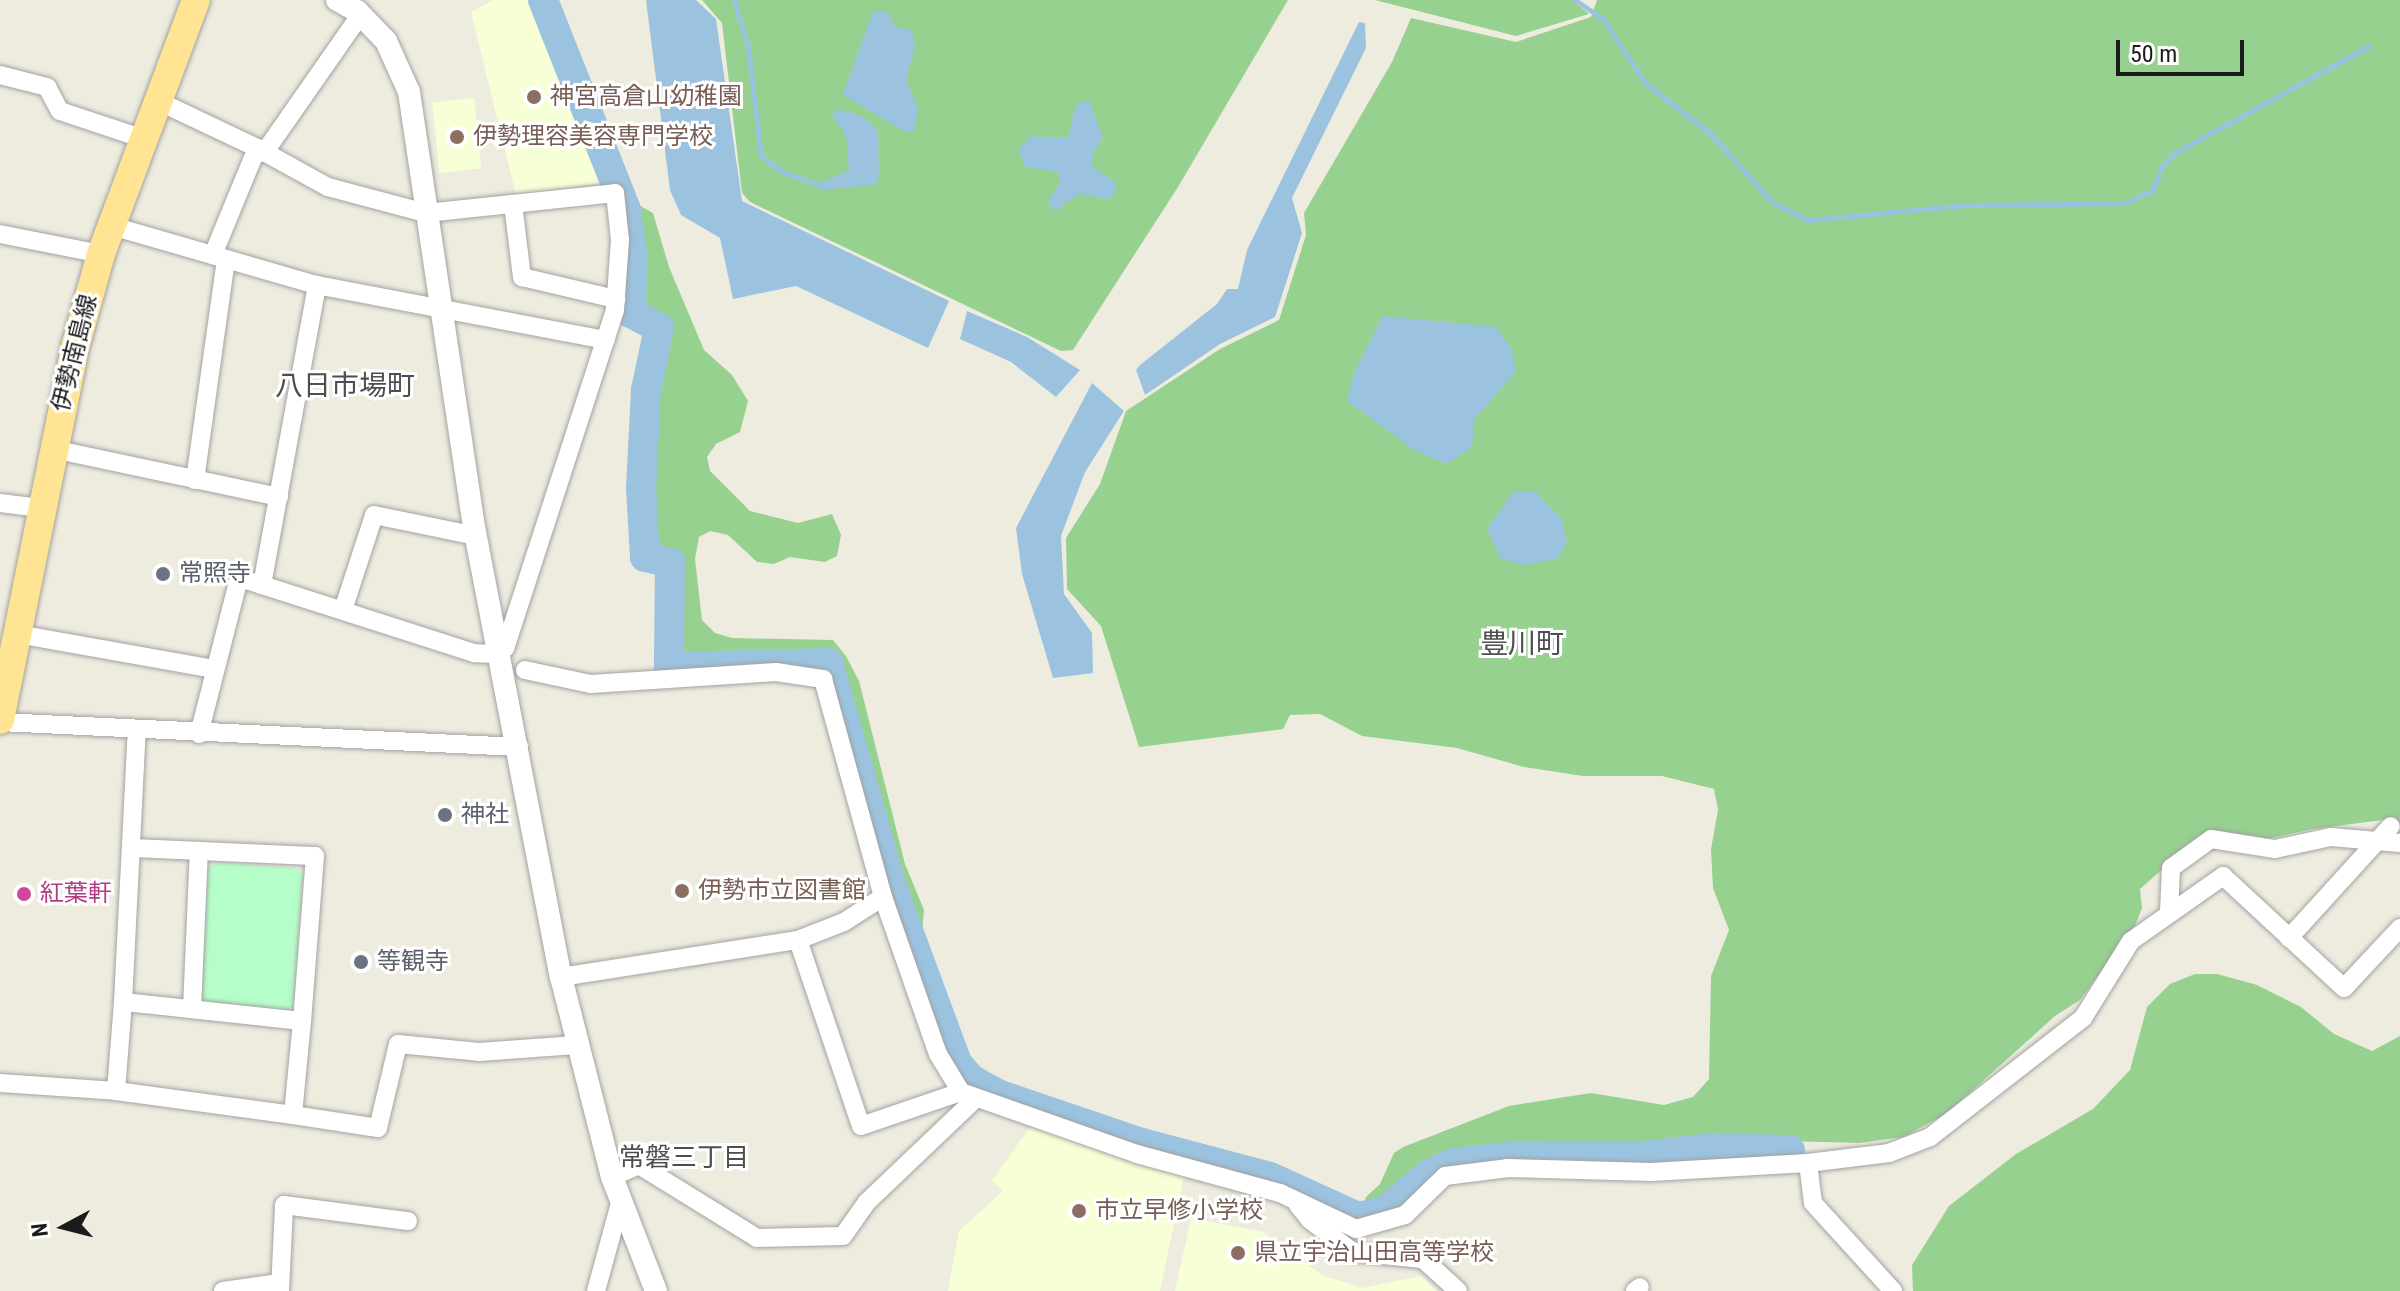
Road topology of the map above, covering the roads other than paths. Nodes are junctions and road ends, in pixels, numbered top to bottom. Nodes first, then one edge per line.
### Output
1 (196, 0) edge
2 (337, 0) edge
3 (361, 14) junction
4 (0, 75) edge
5 (158, 101) junction
6 (144, 139) junction
7 (261, 151) junction
8 (513, 204) junction
9 (426, 213) junction
10 (112, 226) junction
11 (0, 234) edge
12 (101, 254) junction
13 (220, 257) junction
14 (317, 285) junction
15 (616, 299) junction
16 (437, 304) junction
17 (606, 340) junction
18 (53, 449) junction
19 (195, 480) junction
20 (279, 497) junction
21 (0, 503) edge
22 (41, 508) junction
23 (476, 536) junction
24 (262, 585) junction
25 (343, 610) junction
26 (17, 634) junction
27 (498, 654) junction
28 (213, 669) junction
29 (525, 670) dead end
30 (0, 721) edge
31 (137, 730) junction
32 (199, 734) junction
33 (519, 747) junction
34 (2390, 836) edge
35 (131, 848) junction
36 (199, 851) junction
37 (883, 897) junction
38 (2169, 912) junction
39 (2400, 928) edge
40 (2289, 938) junction
41 (798, 940) junction
42 (561, 977) junction
43 (123, 1002) junction
44 (192, 1009) junction
45 (302, 1021) junction
46 (576, 1045) junction
47 (0, 1083) edge
48 (116, 1091) junction
49 (968, 1095) junction
50 (293, 1115) junction
51 (1808, 1163) junction
52 (612, 1177) junction
53 (1294, 1199) junction
54 (620, 1203) junction
55 (408, 1221) dead end
56 (280, 1287) edge
57 (223, 1291) edge
58 (596, 1291) edge
59 (656, 1291) edge
60 (1458, 1291) edge
61 (1893, 1291) edge

1 - 5 main road, 伊勢南島線
2 - 3 street
3 - 7 street
3 - 9 street
4 - 6 street
5 - 6 main road, 伊勢南島線
5 - 7 street
6 - 10 main road, 伊勢南島線
7 - 9 street
7 - 13 street
8 - 9 street
8 - 15 street
8 - 15 street
9 - 16 street
10 - 12 main road, 伊勢南島線
10 - 13 street
11 - 12 street
12 - 18 main road, 伊勢南島線
13 - 14 street
13 - 19 street
14 - 16 street
14 - 20 street
15 - 17 street
16 - 17 street
16 - 23 street
17 - 27 street
18 - 19 street
18 - 22 main road, 伊勢南島線
19 - 20 street
20 - 24 street
21 - 22 street
22 - 26 main road, 伊勢南島線
23 - 25 street
23 - 27 street
24 - 25 street
24 - 28 street
25 - 27 street
26 - 28 street
26 - 30 main road, 伊勢南島線
27 - 33 street
28 - 32 street
29 - 37 street
30 - 31 street
31 - 32 street
31 - 35 street
32 - 33 street
33 - 42 street
34 - 38 street
34 - 40 street
35 - 36 street
35 - 43 street
36 - 44 street
36 - 45 street
37 - 41 street
37 - 49 street
38 - 40 street
38 - 51 street
39 - 40 street
41 - 42 street
41 - 49 street
42 - 46 street
43 - 44 street
43 - 48 street
44 - 45 street
45 - 50 street
46 - 50 street
46 - 52 street
47 - 48 street
48 - 50 street
49 - 52 street
49 - 53 street
51 - 53 street
51 - 61 street
52 - 54 street
53 - 60 street
54 - 58 street
54 - 59 street
55 - 56 street
56 - 57 street

